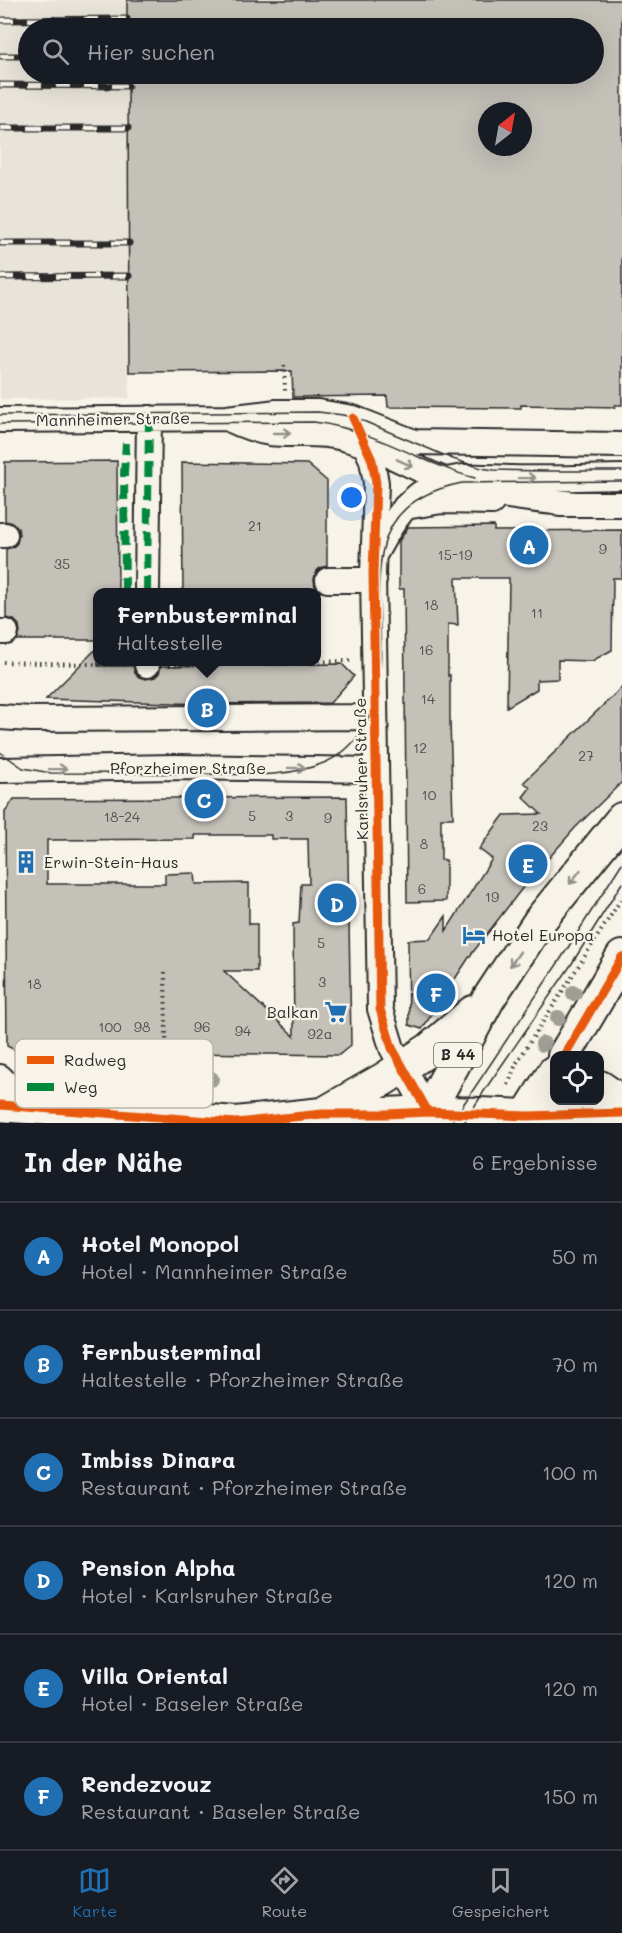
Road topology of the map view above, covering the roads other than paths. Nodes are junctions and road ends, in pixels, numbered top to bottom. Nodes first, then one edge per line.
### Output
1 (149, 418) junction
2 (226, 418) junction
3 (353, 418) junction
4 (0, 420) edge
5 (476, 444) junction
6 (365, 445) junction
7 (622, 445) edge
8 (622, 477) edge
9 (462, 482) junction
10 (575, 504) junction
11 (622, 504) edge
12 (405, 507) junction
13 (373, 568) junction
14 (328, 580) dead end
15 (147, 588) edge
16 (0, 717) edge
17 (375, 717) junction
18 (0, 770) edge
19 (376, 770) junction
20 (622, 819) edge
21 (622, 957) edge
22 (489, 998) junction
23 (575, 1047) edge
24 (402, 1066) junction
25 (0, 1077) edge
26 (550, 1080) edge
27 (604, 1090) edge
28 (15, 1092) edge
29 (622, 1102) edge
30 (0, 1106) edge
31 (15, 1107) edge
32 (40, 1108) edge
33 (60, 1109) joint
34 (622, 1113) edge
35 (322, 1114) junction
36 (428, 1119) edge
37 (525, 1120) edge
38 (235, 1123) edge

1 - 2 street, Mannheimer Straße
1 - 4 street, Mannheimer Straße
1 - 15 street
2 - 3 street, Mannheimer Straße
2 -> 6 street, Mannheimer Straße
3 - 5 street, Mannheimer Straße
3 - 6 street, Karlsruher Straße
5 - 7 street, Mannheimer Straße
5 - 9 street
6 -> 9 street, Mannheimer Straße
6 - 13 street, Karlsruher Straße
9 -> 8 street
9 - 10 street, Mannheimer Straße
9 - 12 street
10 - 11 street, Mannheimer Straße
10 - 12 street, Mannheimer Straße
12 - 13 street
13 - 14 street
13 - 17 street, Karlsruher Straße
16 - 17 street
17 - 19 street, Karlsruher Straße
18 -> 19 street, Pforzheimer Straße
19 - 24 street, Karlsruher Straße
20 -> 22 main road, B 44
21 - 23 main road
22 - 24 main road
22 - 36 main road, B 44
24 - 35 main road
24 - 36 street, Karlsruher Straße
25 - 28 street
26 - 37 main road
27 - 29 main road
30 - 31 main road
32 - 33 main road
33 - 38 main road
34 - 37 main road
35 - 36 main road
35 - 38 main road
36 - 37 main road

